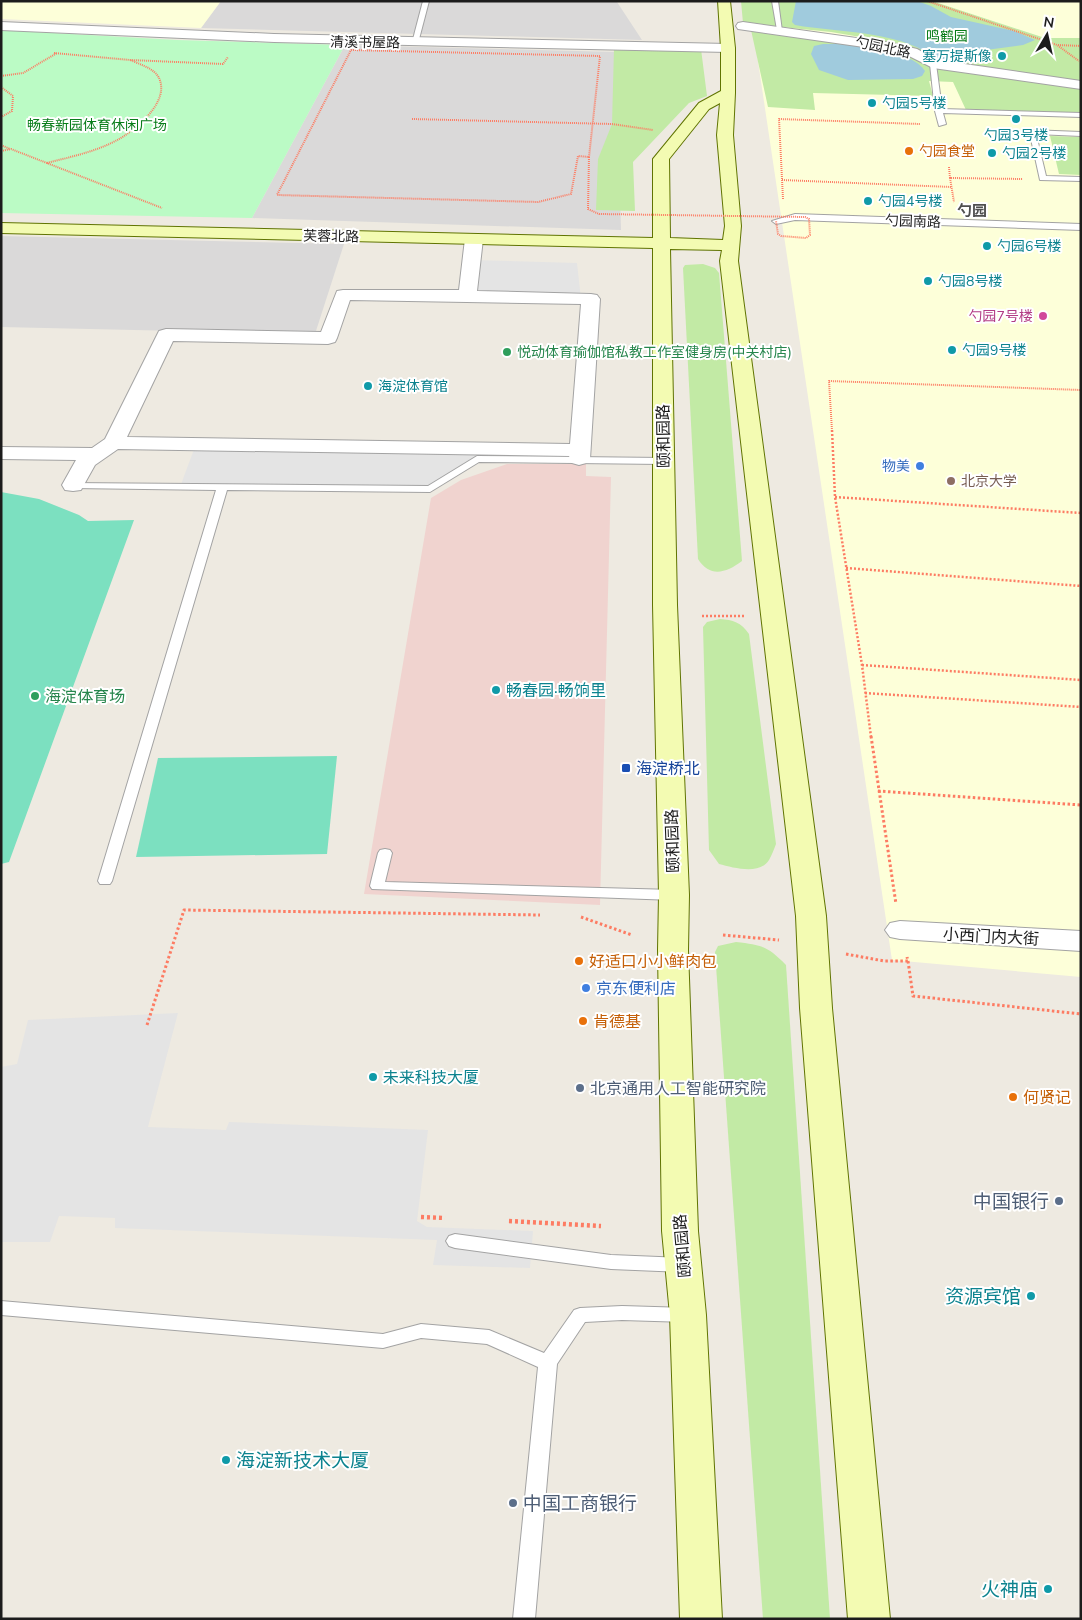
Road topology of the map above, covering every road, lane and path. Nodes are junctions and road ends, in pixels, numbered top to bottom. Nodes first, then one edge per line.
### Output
1 (426, 1) edge
2 (724, 1) edge
3 (775, 1) edge
4 (927, 1) edge
5 (1, 26) edge
6 (727, 26) junction
7 (743, 26) joint
8 (780, 30) junction
9 (244, 38) junction
10 (415, 43) junction
11 (1057, 45) junction
12 (1081, 46) edge
13 (728, 48) junction
14 (49, 52) dead end
15 (58, 53) junction
16 (130, 60) junction
17 (1081, 62) edge
18 (933, 64) junction
19 (1, 76) edge
20 (1081, 85) edge
21 (1, 87) edge
22 (728, 93) junction
23 (939, 111) junction
24 (1081, 115) edge
25 (1, 117) edge
26 (412, 119) dead end
27 (592, 124) junction
28 (942, 124) joint
29 (682, 134) junction
30 (1081, 134) edge
31 (1, 146) edge
32 (11, 149) junction
33 (1, 152) edge
34 (589, 157) junction
35 (47, 163) junction
36 (949, 167) dead end
37 (1044, 178) junction
38 (1081, 179) edge
39 (782, 180) junction
40 (951, 187) dead end
41 (783, 200) dead end
42 (784, 210) dead end
43 (780, 220) junction
44 (1, 228) edge
45 (1081, 228) edge
46 (184, 232) junction
47 (474, 239) junction
48 (661, 243) junction
49 (731, 245) junction
50 (467, 296) junction
51 (1081, 390) edge
52 (105, 448) junction
53 (1, 453) edge
54 (579, 455) junction
55 (663, 461) junction
56 (73, 485) joint
57 (222, 488) junction
58 (836, 497) junction
59 (1081, 513) edge
60 (846, 568) junction
61 (1081, 586) edge
62 (702, 616) dead end
63 (745, 616) dead end
64 (862, 665) junction
65 (1081, 680) edge
66 (865, 693) junction
67 (1081, 707) edge
68 (878, 791) junction
69 (1081, 805) edge
70 (385, 853) dead end
71 (105, 881) dead end
72 (674, 895) junction
73 (534, 915) dead end
74 (577, 916) dead end
75 (900, 930) joint
76 (632, 935) dead end
77 (723, 935) dead end
78 (778, 940) dead end
79 (1081, 941) edge
80 (908, 961) dead end
81 (1081, 1014) edge
82 (147, 1025) dead end
83 (455, 1241) dead end
84 (683, 1265) junction
85 (1, 1308) edge
86 (688, 1315) junction
87 (548, 1363) junction
88 (524, 1619) edge
89 (700, 1619) edge
90 (869, 1619) edge

1 - 10 lane
2 - 6 street
3 - 8 lane
4 - 11 path
5 - 9 street, 清溪书屋路
6 - 7 lane
6 - 13 street
7 - 8 street, 勺园北路
8 - 18 street, 勺园北路
9 - 10 street, 清溪书屋路
9 - 16 path
10 - 13 street, 清溪书屋路
11 - 12 path
11 - 17 path
13 - 22 street
14 - 15 path
15 - 16 path
15 - 19 path
16 - 35 path
18 - 20 street, 勺园北路
18 - 23 lane
21 - 25 path
22 - 29 street, 颐和园路
22 - 49 street
23 - 24 lane
23 - 28 lane
26 - 27 path
27 - 29 path
27 - 34 path
27 - 34 path
28 - 39 path
29 - 48 street, 颐和园路
30 - 37 lane
31 - 32 path
32 - 33 path
32 - 35 path
34 - 43 path, bridge
35 - 46 path
36 - 37 path
37 - 38 lane
39 - 40 path
39 - 41 path
42 - 43 path
43 - 45 lane, 勺园南路
44 - 46 street, 芙蓉北路
46 - 47 street, 芙蓉北路
47 - 48 street, 芙蓉北路
47 - 50 street
48 - 49 street, 芙蓉北路
48 - 55 street, 颐和园路
49 - 90 street
50 - 52 street
50 - 54 street
51 - 58 path
52 - 53 street
52 - 54 street
52 - 56 street
54 - 55 lane
54 - 57 lane
55 - 72 street, 颐和园路
56 - 57 lane
57 - 71 lane
58 - 59 path
58 - 60 path
60 - 61 path
60 - 64 path
62 - 63 path
64 - 65 path
64 - 66 path
66 - 67 path
66 - 68 path
68 - 69 path
68 - 75 path
70 - 72 lane
72 - 84 street, 颐和园路
73 - 82 path
74 - 76 path
75 - 79 street, 小西门内大街
77 - 78 path
80 - 81 path
83 - 84 lane
84 - 86 street, 颐和园路
85 - 87 lane
86 - 87 lane
86 - 89 street, 颐和园路
87 - 88 lane

